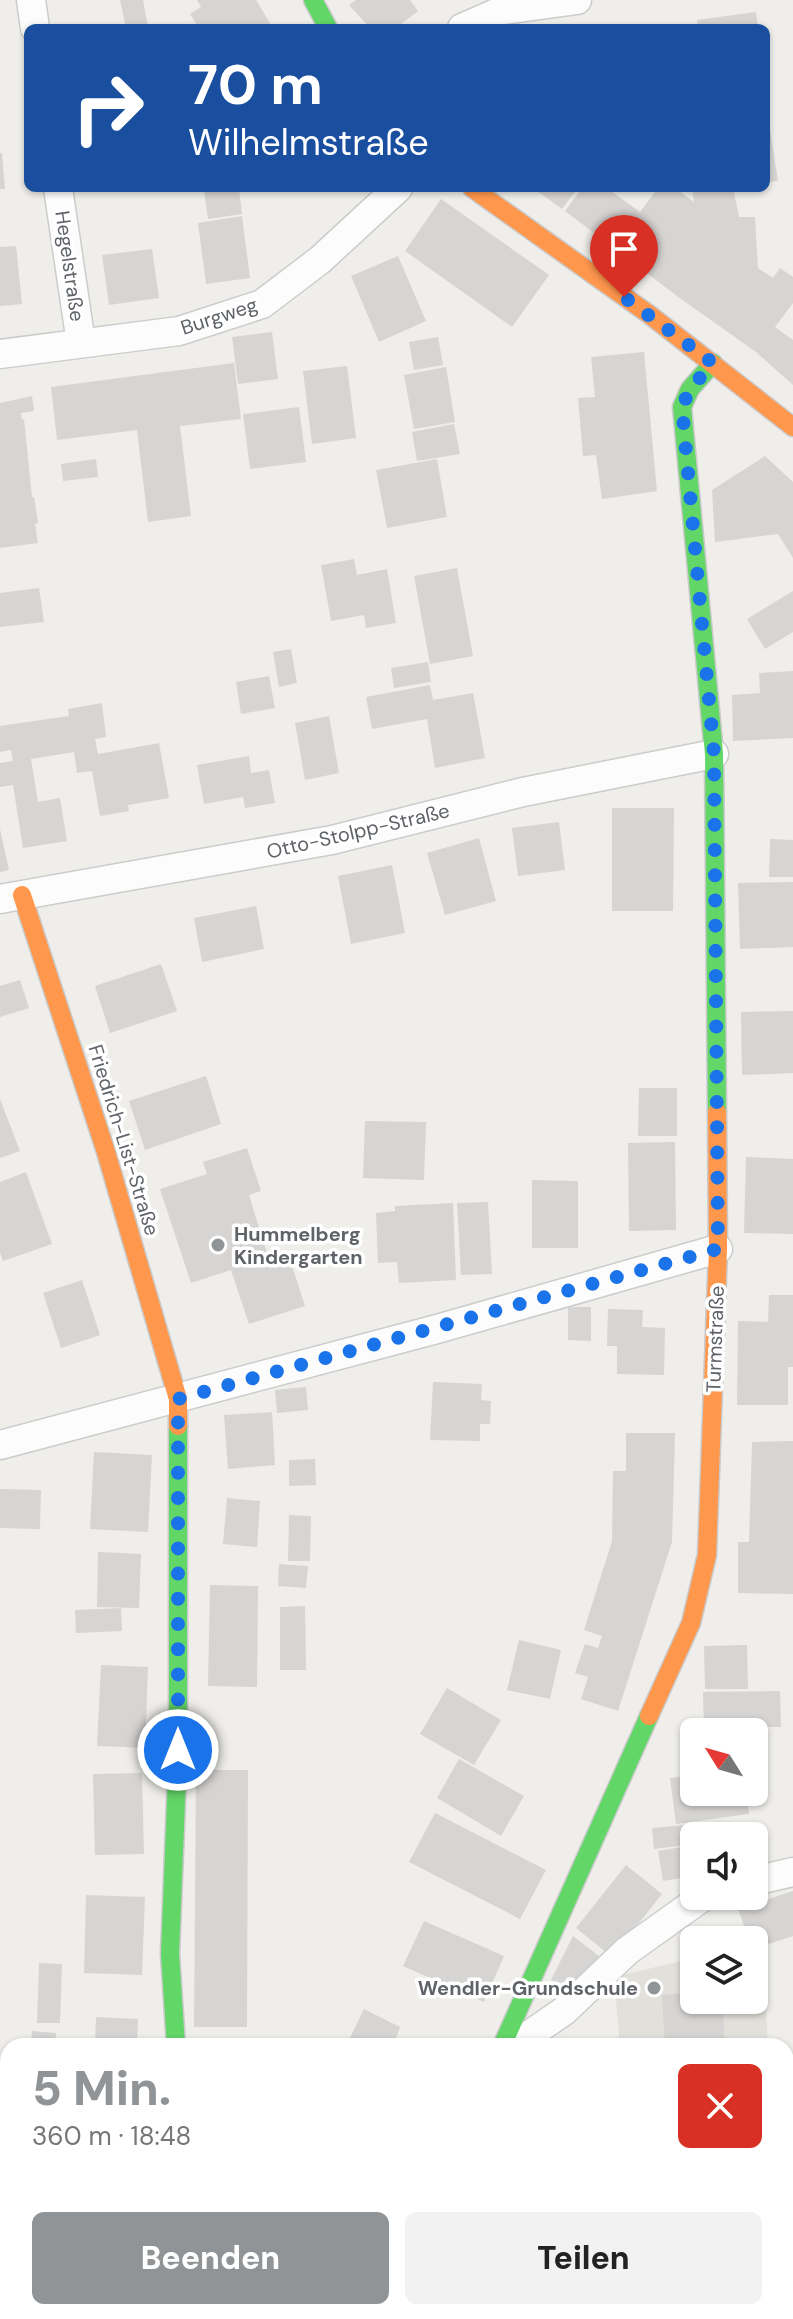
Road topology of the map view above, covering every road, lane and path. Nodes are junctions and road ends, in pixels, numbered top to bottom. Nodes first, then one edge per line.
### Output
1 (31, 0) edge
2 (313, 0) edge
3 (577, 0) edge
4 (34, 24) edge
5 (326, 24) edge
6 (471, 24) edge
7 (59, 192) edge
8 (394, 192) edge
9 (478, 192) edge
10 (81, 343) junction
11 (0, 354) edge
12 (713, 363) junction
13 (793, 427) edge
14 (714, 754) junction
15 (11, 897) edge
16 (718, 1249) junction
17 (178, 1399) junction
18 (0, 1445) edge
19 (793, 1872) edge
20 (768, 1878) edge
21 (684, 1910) edge
22 (175, 2038) edge
23 (506, 2038) edge
24 (525, 2038) edge

1 - 4 street
2 - 5 street
3 - 6 street
7 - 10 street, Hegelstraße
8 - 10 street, Burgweg
9 - 12 street
10 - 11 street, Burgweg
12 - 13 street
12 - 14 street, Turmstraße
14 - 15 street, Otto-Stolpp-Straße
14 - 16 street, Turmstraße
15 - 17 street, Friedrich-List-Straße
16 - 17 street
16 - 23 street, Turmstraße
17 - 18 street
17 - 22 street, Friedrich-List-Straße
19 - 20 street
21 - 24 street

